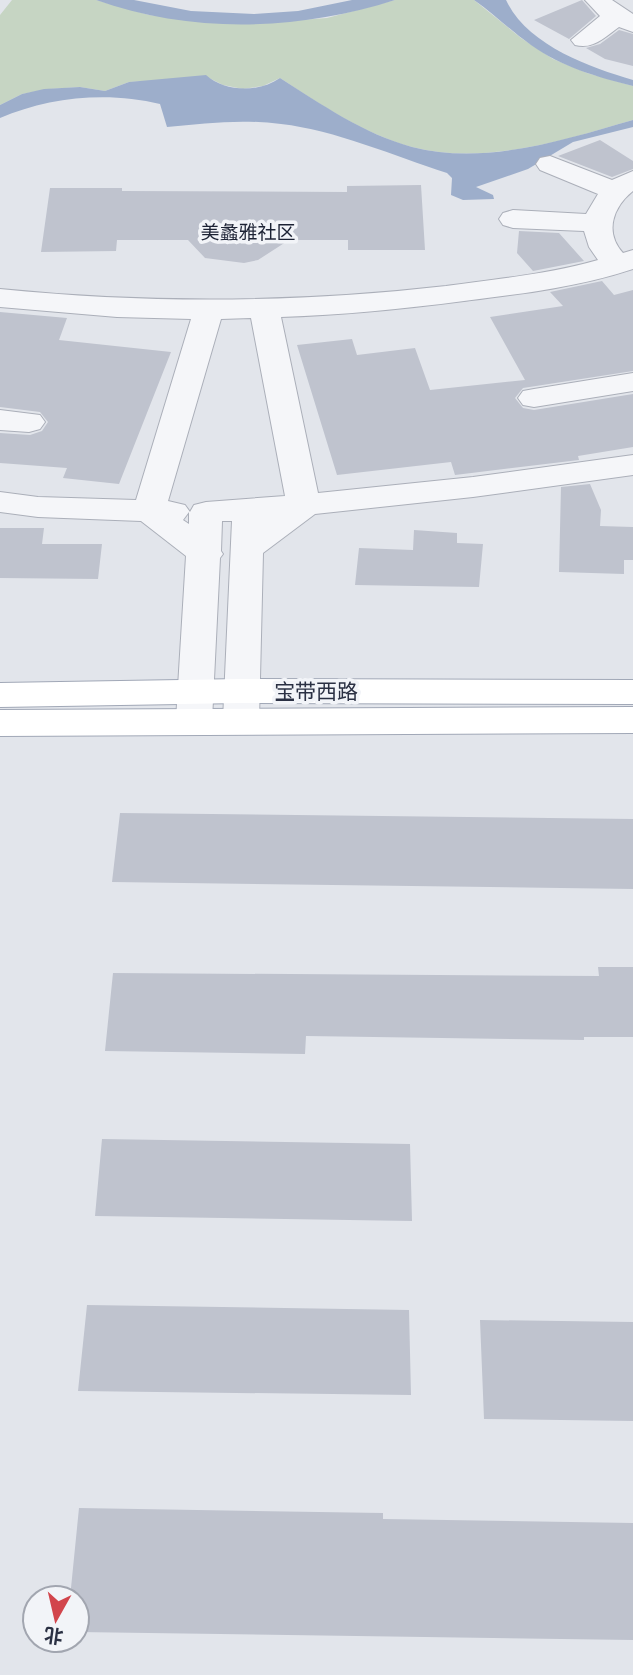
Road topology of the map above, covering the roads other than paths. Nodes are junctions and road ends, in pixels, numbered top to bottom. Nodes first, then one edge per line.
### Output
1 (616, 13) edge
2 (584, 40) dead end
3 (550, 164) dead end
4 (624, 185) edge
5 (513, 219) dead end
6 (599, 223) junction
7 (625, 262) edge
8 (0, 298) edge
9 (264, 309) junction
10 (209, 310) junction
11 (633, 382) edge
12 (534, 398) dead end
13 (633, 465) edge
14 (0, 502) edge
15 (304, 506) junction
16 (248, 509) junction
17 (149, 511) junction
18 (206, 512) junction
19 (246, 549) junction
20 (206, 554) junction
21 (633, 692) edge
22 (0, 695) edge
23 (195, 706) junction
24 (241, 706) junction
25 (633, 720) edge
26 (0, 723) edge

1 - 2 street
3 - 4 street
4 - 6 street
5 - 6 street
6 - 7 street
7 - 9 street
8 - 10 street
9 - 10 street
9 - 15 street
10 - 17 street
11 - 12 street
13 - 15 street
14 - 17 street
15 - 16 street
15 - 19 street
16 - 18 street
16 - 19 street
17 - 18 street
17 - 20 street
18 - 20 street
19 - 24 street
20 - 23 street
21 - 24 main road, 宝带西路
22 - 23 main road, 宝带西路
23 - 24 main road, 宝带西路
23 - 26 main road, 宝带西路
24 - 25 main road, 宝带西路

